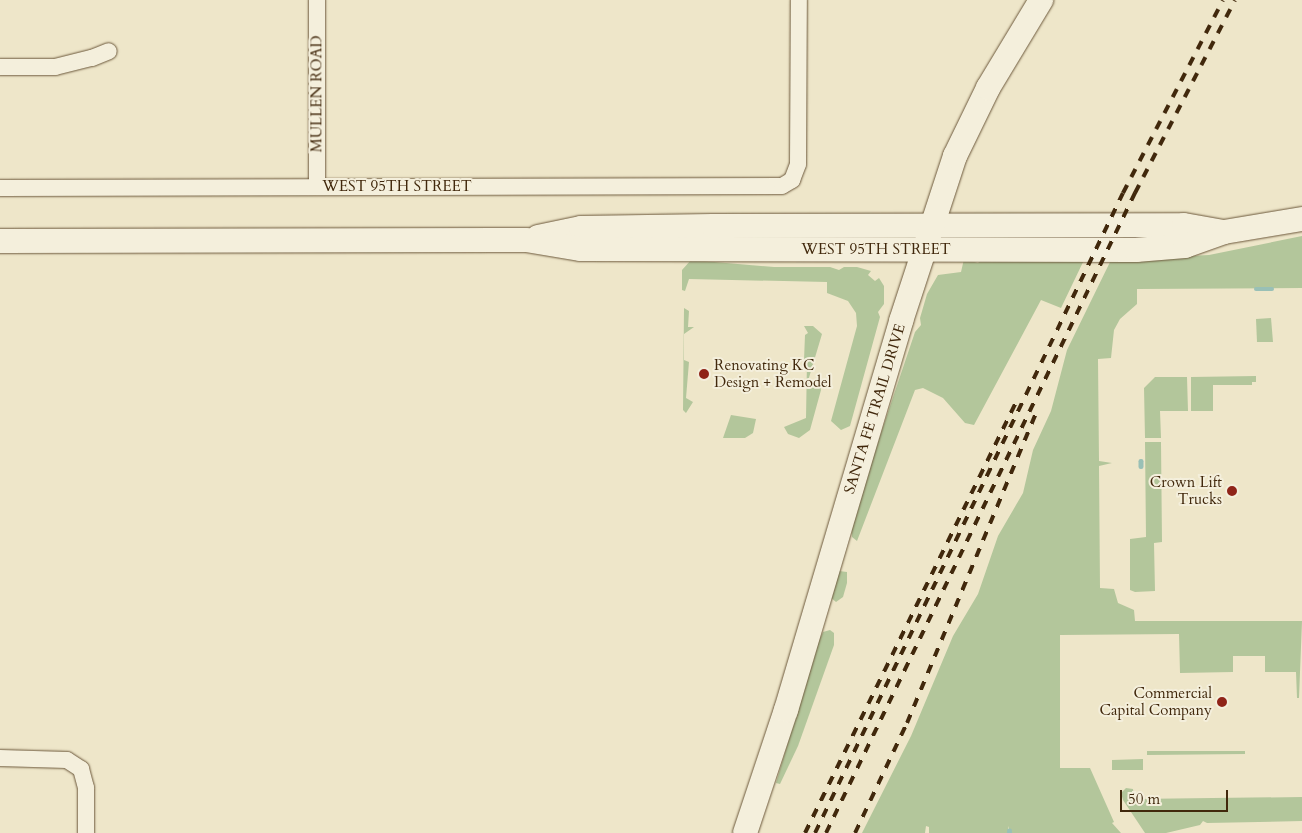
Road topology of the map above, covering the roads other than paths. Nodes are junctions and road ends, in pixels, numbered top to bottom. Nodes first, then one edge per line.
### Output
1 (317, 0) edge
2 (799, 0) edge
3 (1042, 0) edge
4 (108, 50) dead end
5 (0, 67) edge
6 (317, 187) junction
7 (0, 188) edge
8 (1302, 219) edge
9 (934, 226) junction
10 (1224, 232) junction
11 (526, 240) junction
12 (0, 241) edge
13 (926, 249) junction
14 (0, 758) edge
15 (86, 833) edge
16 (745, 833) edge

1 - 6 street, MULLEN ROAD
2 - 6 street, WEST 95TH STREET
3 - 9 main road, SANTA FE TRAIL DRIVE
4 - 5 street
6 - 7 street, WEST 95TH STREET
8 - 10 main road, WEST 95TH STREET
9 - 10 main road, WEST 95TH STREET
9 - 11 main road, WEST 95TH STREET
9 - 13 main road, SANTA FE TRAIL DRIVE
10 - 13 main road, WEST 95TH STREET
11 - 12 main road, WEST 95TH STREET
11 - 13 main road, WEST 95TH STREET
13 - 16 main road, SANTA FE TRAIL DRIVE
14 - 15 street

